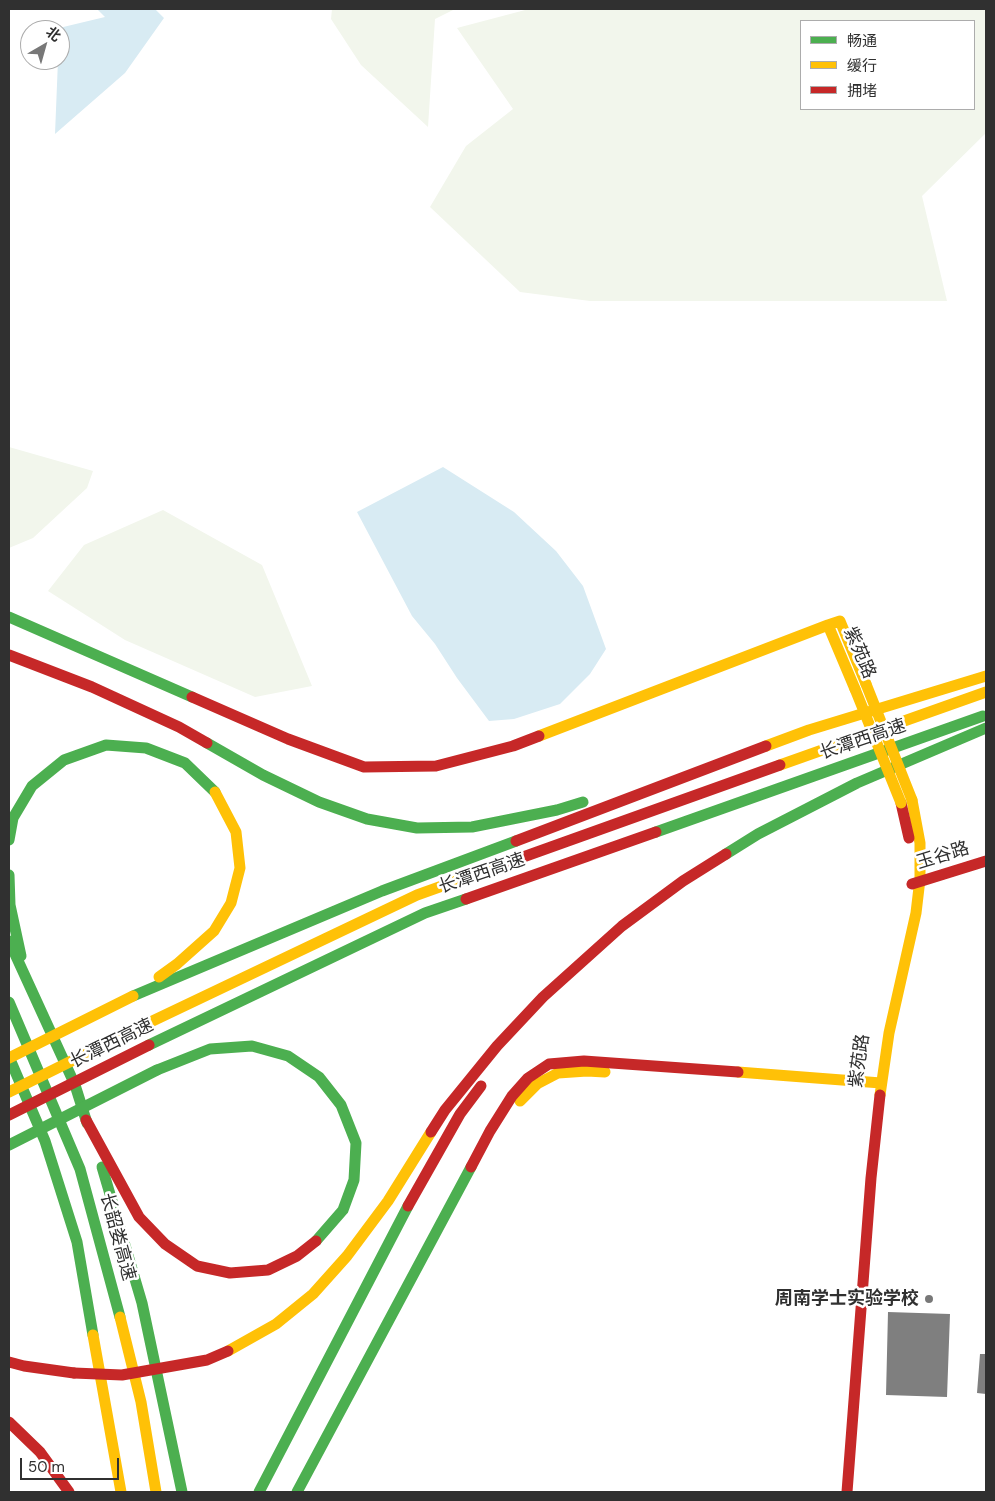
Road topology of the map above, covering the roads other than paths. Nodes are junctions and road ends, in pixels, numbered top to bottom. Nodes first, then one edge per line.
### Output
1 (9, 617) edge
2 (828, 625) junction
3 (9, 655) edge
4 (986, 676) edge
5 (986, 692) edge
6 (986, 715) edge
7 (986, 728) edge
8 (730, 761) junction
9 (9, 840) edge
10 (986, 854) edge
11 (986, 861) edge
12 (9, 875) edge
13 (915, 879) junction
14 (9, 941) edge
15 (28, 985) junction
16 (133, 996) junction
17 (543, 996) junction
18 (9, 1002) edge
19 (9, 1058) edge
20 (877, 1087) junction
21 (9, 1092) edge
22 (9, 1115) edge
23 (86, 1120) junction
24 (9, 1145) edge
25 (9, 1362) edge
26 (9, 1422) edge
27 (70, 1492) edge
28 (120, 1492) edge
29 (156, 1492) edge
30 (182, 1492) edge
31 (260, 1492) edge
32 (296, 1492) edge
33 (307, 1492) edge
34 (837, 1492) edge
35 (847, 1492) edge

1 - 2 main road
2 - 13 main road, 紫苑路, bridge
2 - 13 main road, 紫苑路, bridge
3 - 8 main road
4 - 8 main road
5 - 21 main road, 长潭西高速, bridge
6 - 22 main road, 长潭西高速, bridge
7 - 17 main road
8 - 16 main road
9 - 16 main road
10 - 13 main road, 玉谷路
11 - 13 main road, 玉谷路
12 - 15 main road
13 - 20 main road, 紫苑路
14 - 15 main road
15 - 23 main road
16 - 19 main road, bridge
17 - 25 main road, bridge
17 - 31 main road
18 - 29 main road, 长韶娄高速
19 - 28 main road
20 - 32 main road
20 - 33 main road
20 - 34 main road, 紫苑路
20 - 35 main road, 紫苑路
23 - 24 main road, bridge
23 - 30 main road
26 - 27 main road

